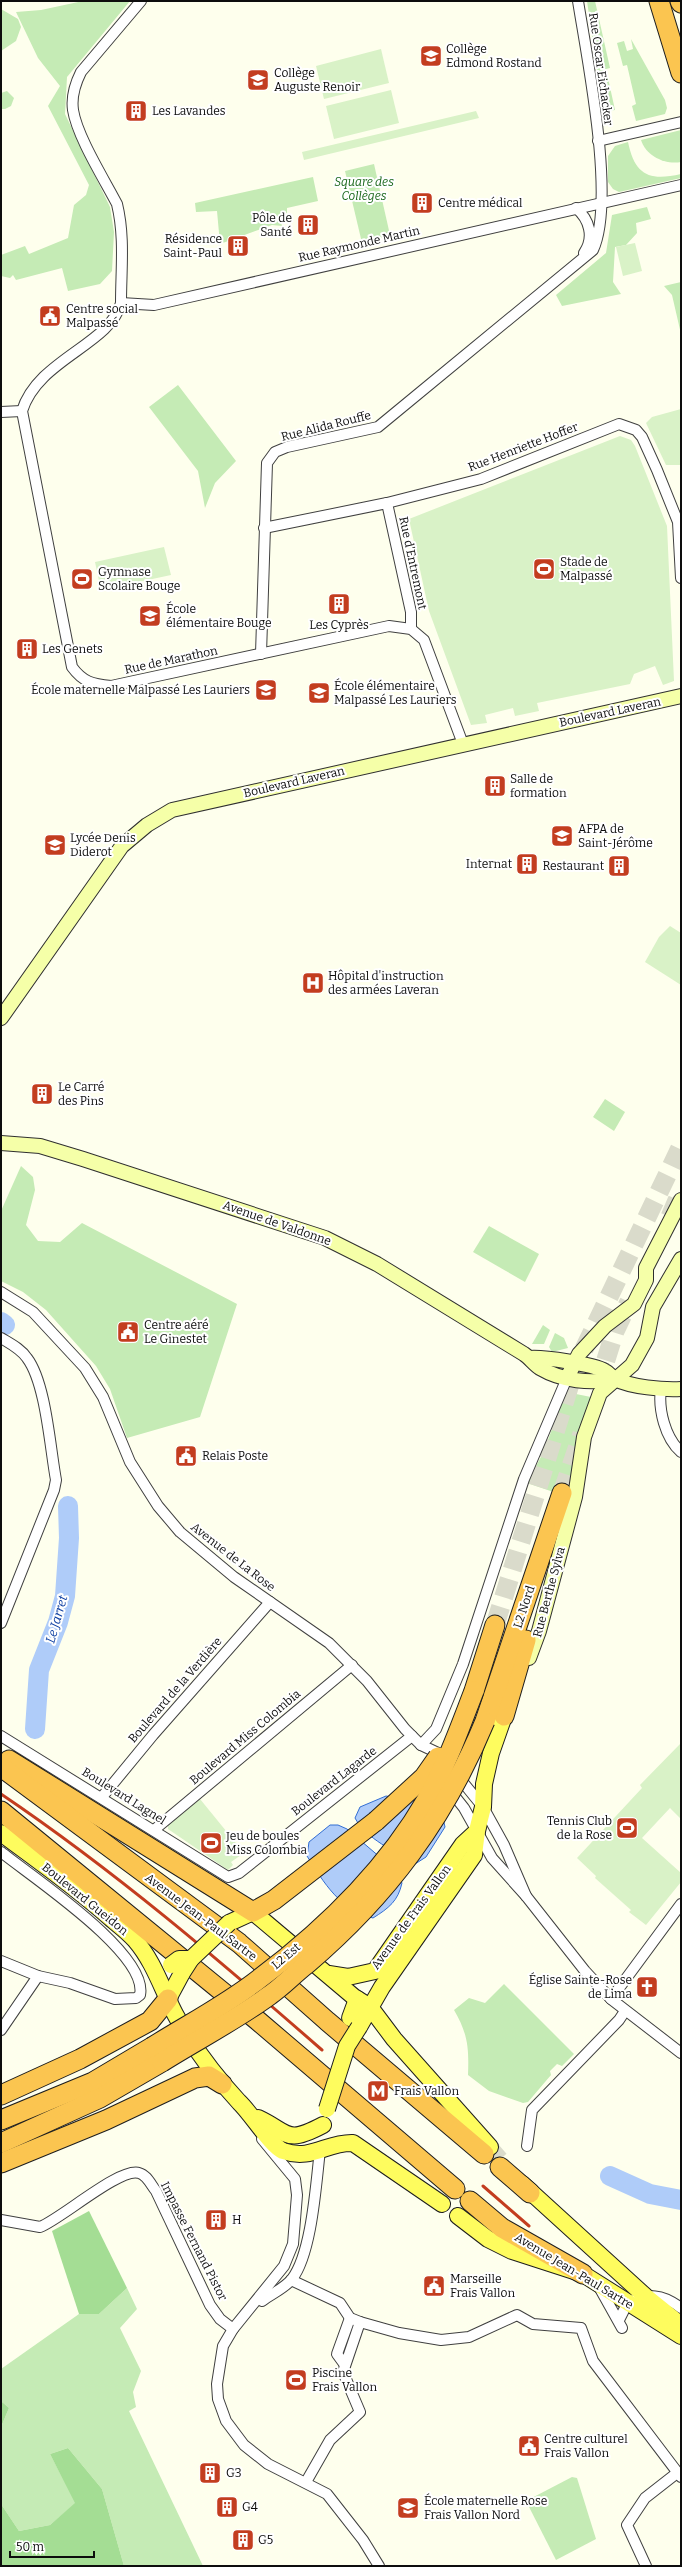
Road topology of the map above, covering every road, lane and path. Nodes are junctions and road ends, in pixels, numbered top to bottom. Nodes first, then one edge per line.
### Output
1 (141, 1) edge
2 (578, 1) edge
3 (659, 1) edge
4 (681, 73) edge
5 (681, 122) edge
6 (598, 141) junction
7 (681, 184) edge
8 (601, 202) junction
9 (576, 208) junction
10 (577, 263) junction
11 (121, 303) junction
12 (22, 410) junction
13 (1, 412) edge
14 (387, 503) junction
15 (264, 528) junction
16 (681, 578) edge
17 (411, 629) junction
18 (261, 654) junction
19 (681, 696) edge
20 (463, 744) junction
21 (1, 1018) edge
22 (1, 1143) edge
23 (681, 1200) edge
24 (681, 1259) edge
25 (1, 1292) edge
26 (1, 1338) edge
27 (530, 1358) junction
28 (576, 1363) junction
29 (567, 1378) junction
30 (615, 1379) junction
31 (661, 1389) junction
32 (681, 1389) edge
33 (681, 1452) edge
34 (270, 1602) junction
35 (1, 1623) edge
36 (494, 1625) tunnel mouth
37 (352, 1665) junction
38 (474, 1690) junction
39 (504, 1716) junction
40 (485, 1721) joint
41 (1, 1736) edge
42 (412, 1736) junction
43 (421, 1746) junction
44 (1, 1755) edge
45 (1, 1767) edge
46 (102, 1797) junction
47 (483, 1807) junction
48 (1, 1811) edge
49 (154, 1830) junction
50 (476, 1831) junction
51 (1, 1833) edge
52 (1, 1852) edge
53 (233, 1876) joint
54 (526, 1896) junction
55 (681, 1904) edge
56 (253, 1912) junction
57 (1, 1961) edge
58 (329, 1974) junction
59 (38, 1976) junction
60 (168, 1998) junction
61 (611, 1999) junction
62 (363, 2003) junction
63 (625, 2011) junction
64 (1, 2030) edge
65 (681, 2053) edge
66 (157, 2055) junction
67 (222, 2084) junction
68 (1, 2095) edge
69 (253, 2115) junction
70 (1, 2120) edge
71 (323, 2126) junction
72 (1, 2142) edge
73 (527, 2146) dead end
74 (320, 2150) junction
75 (487, 2150) joint
76 (1, 2163) edge
77 (502, 2164) tunnel mouth
78 (455, 2189) dead end
79 (530, 2193) joint
80 (470, 2201) dead end
81 (442, 2204) dead end
82 (458, 2216) dead end
83 (1, 2220) edge
84 (590, 2279) junction
85 (291, 2280) junction
86 (645, 2296) junction
87 (628, 2302) junction
88 (252, 2307) junction
89 (681, 2308) edge
90 (350, 2318) junction
91 (360, 2322) junction
92 (681, 2325) edge
93 (233, 2329) junction
94 (681, 2336) edge
95 (345, 2365) junction
96 (679, 2475) edge
97 (306, 2482) junction
98 (378, 2566) edge
99 (646, 2566) edge

1 - 11 street
2 - 6 street, Rue Oscar Eichacker
3 - 4 highway
5 - 6 street
6 - 8 street
7 - 8 street, Rue Raymonde Martin
8 - 9 street, Rue Raymonde Martin
8 - 10 street, Rue Alida Rouffe
9 - 10 street, Rue Alida Rouffe
9 - 11 street, Rue Raymonde Martin
10 - 15 street, Rue Alida Rouffe
11 - 12 street
12 - 13 street
12 - 18 street, Rue de Marathon
14 - 15 street, Rue Henriette Hoffer
14 - 16 street, Rue Henriette Hoffer
14 - 17 street, Rue d'Entremont
15 - 18 street, Rue Alida Rouffe
17 - 18 street, Rue de Marathon
17 - 20 street
19 - 20 street, Boulevard Laveran
20 - 21 street, Boulevard Laveran
22 - 27 street, Avenue de Valdonne
23 - 28 street
24 - 30 street, Rue Berthe Sylva
25 - 34 street, Avenue de La Rose
26 - 35 street
27 - 28 street, Avenue de Valdonne
27 - 29 street, Avenue de Valdonne
28 - 29 street
28 - 30 street, Avenue de Valdonne
29 - 30 street, Avenue de Valdonne
29 - 43 street
30 - 31 street
30 - 39 street, Rue Berthe Sylva
31 - 32 street
31 - 33 street
34 - 37 street, Avenue de La Rose
34 - 46 street, Boulevard de la Verdière
36 - 38 highway, L2 Nord
37 - 42 street, Avenue de La Rose
37 - 49 street, Boulevard Miss Colombia
38 - 56 highway, bridge
38 - 66 highway, L2 Est, bridge
39 - 40 highway, L2 Nord
39 - 47 main road, Rue Berthe Sylva
40 - 66 highway, L2 Est, bridge
41 - 46 street, Boulevard Lagnel
42 - 43 street, Avenue de La Rose
42 - 53 street, Boulevard Lagarde
43 - 47 street
43 - 50 street
44 - 56 highway
45 - 75 highway, Avenue Jean-Paul Sartre
46 - 49 street, Boulevard Lagnel
47 - 50 main road, Rue Berthe Sylva
47 - 54 street
48 - 78 highway
49 - 53 street, Boulevard Lagnel
50 - 54 street
50 - 58 main road, Avenue de Frais Vallon
50 - 62 main road, Avenue de Frais Vallon
51 - 60 main road, Boulevard Gueidon
52 - 59 street, Boulevard Gueidon
54 - 61 street
55 - 61 street
56 - 58 main road
56 - 60 main road, bridge
57 - 59 street
58 - 62 main road
59 - 64 street
60 - 67 main road
60 - 68 highway
61 - 63 street
62 - 71 main road, Avenue de Frais Vallon, bridge
62 - 75 main road
63 - 65 street
63 - 73 street
66 - 70 highway, L2 Est
66 - 72 highway, L2 Est
67 - 69 main road
67 - 76 highway
69 - 71 main road
69 - 74 main road
69 - 88 street
71 - 74 main road
74 - 81 main road
74 - 85 street
77 - 79 highway, Avenue Jean-Paul Sartre
79 - 86 main road, Avenue Jean-Paul Sartre
80 - 84 highway, Avenue Jean-Paul Sartre
82 - 84 main road
83 - 93 street, Impasse Fernand Pistor
84 - 87 main road, Avenue Jean-Paul Sartre
84 - 87 street
85 - 88 street
85 - 90 street
86 - 87 street
86 - 89 street
86 - 92 main road, Avenue Jean-Paul Sartre
87 - 94 main road, Avenue Jean-Paul Sartre
88 - 93 street
90 - 91 street
90 - 95 street
91 - 95 street
91 - 96 street
93 - 97 street
95 - 97 street
96 - 99 street
97 - 98 street

